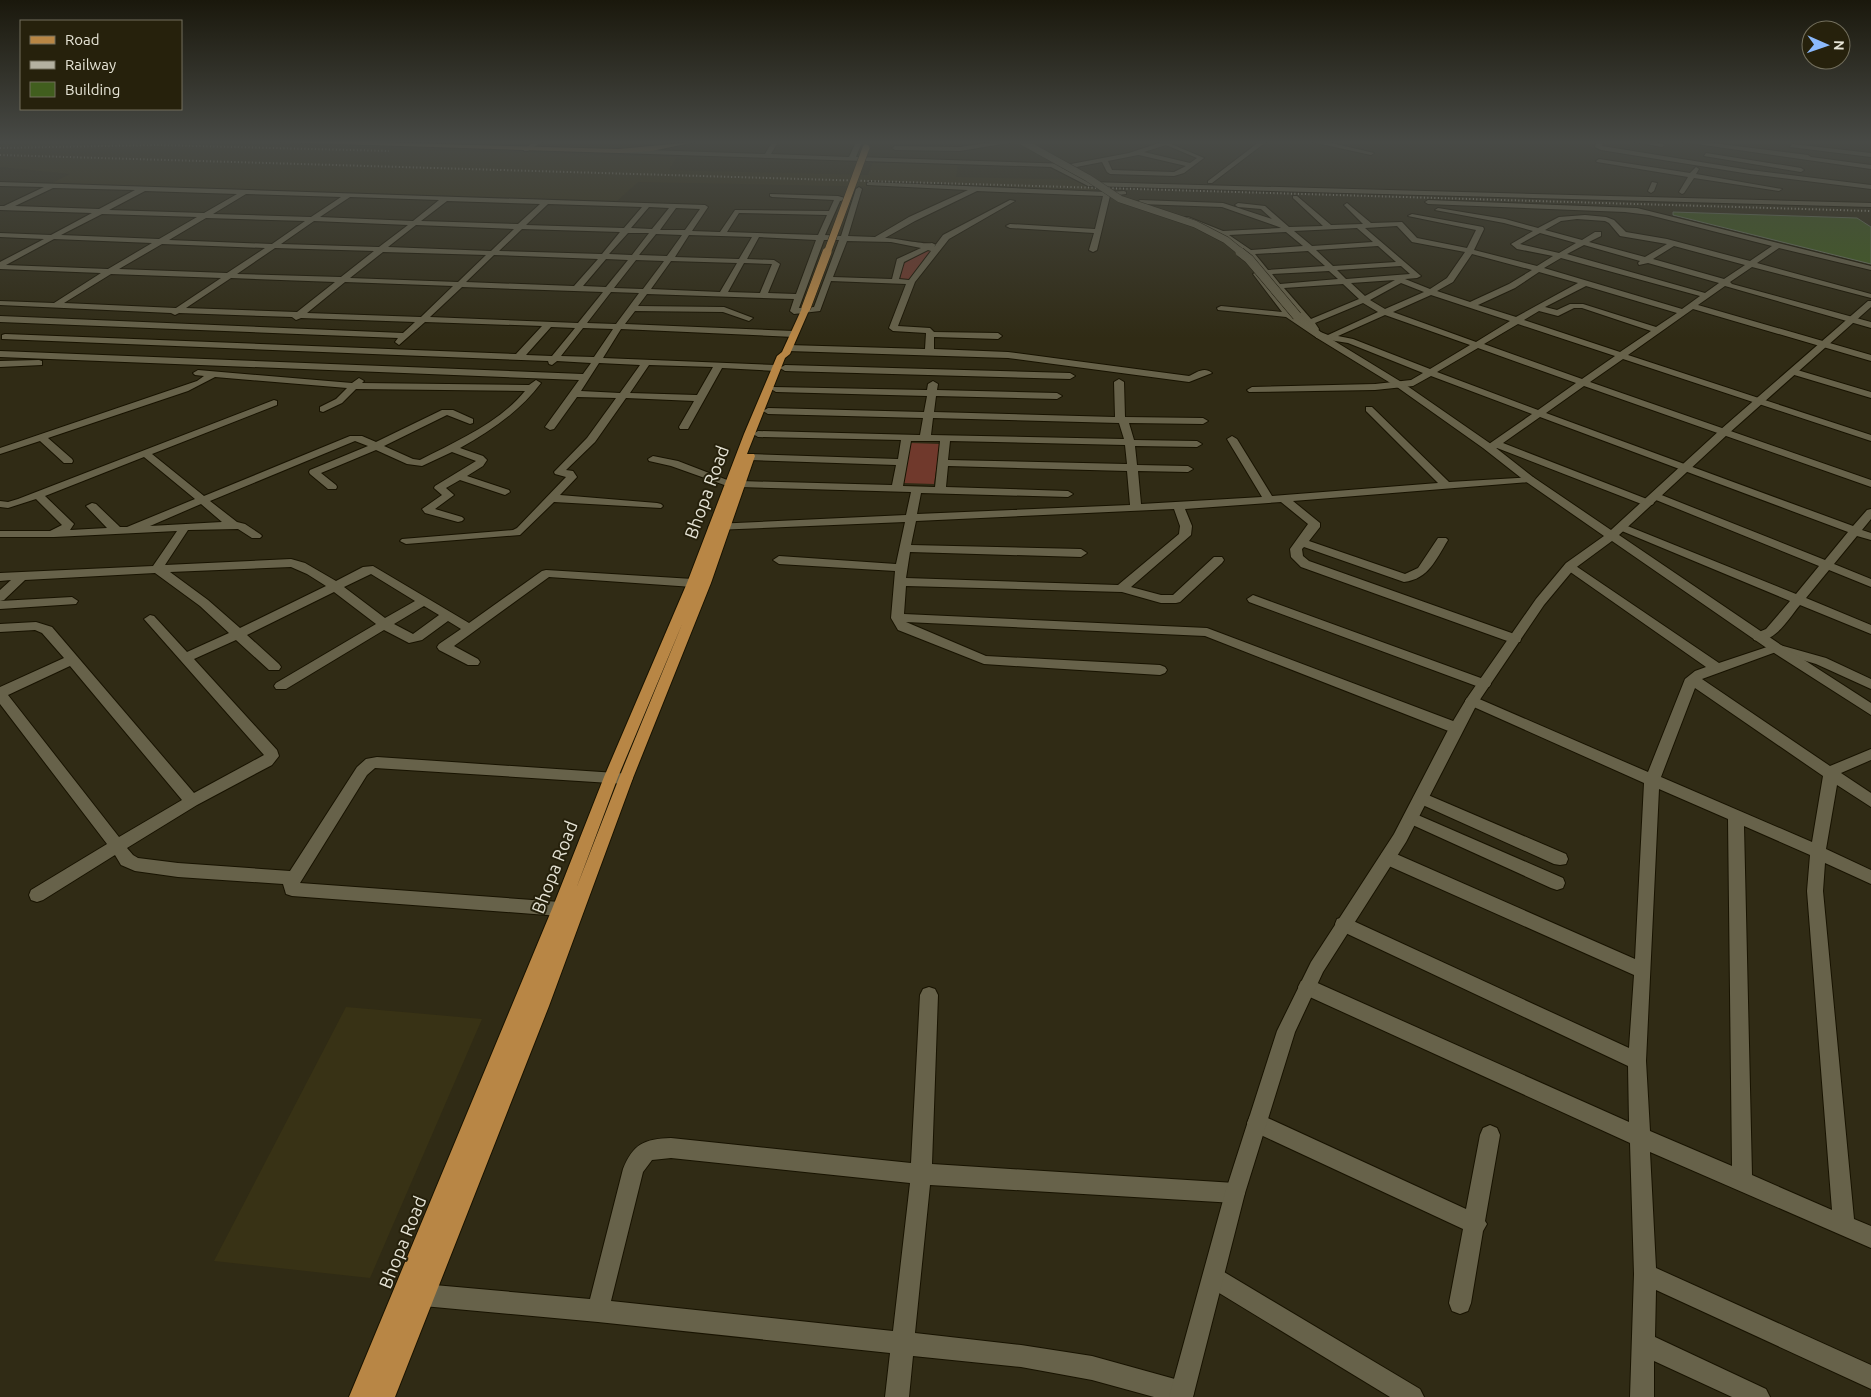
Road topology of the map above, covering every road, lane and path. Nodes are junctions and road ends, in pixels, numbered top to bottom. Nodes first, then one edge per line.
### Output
1 (110, 207) edge
2 (218, 207) edge
3 (331, 207) edge
4 (434, 207) edge
5 (543, 207) edge
6 (645, 207) edge
7 (673, 207) edge
8 (697, 207) edge
9 (834, 207) edge
10 (843, 207) edge
11 (853, 207) edge
12 (938, 207) edge
13 (1001, 207) edge
14 (1106, 207) edge
15 (1145, 207) edge
16 (1155, 207) edge
17 (1228, 207) edge
18 (1307, 207) edge
19 (1353, 207) edge
20 (1432, 207) edge
21 (1566, 207) edge
22 (2, 209) edge
23 (1637, 210) dead end
24 (1617, 211) dead end
25 (101, 212) junction
26 (831, 214) junction
27 (204, 215) junction
28 (1412, 216) dead end
29 (315, 219) junction
30 (415, 222) junction
31 (1368, 224) junction
32 (1356, 225) junction
33 (523, 226) junction
34 (1010, 226) dead end
35 (1329, 226) junction
36 (1285, 227) junction
37 (626, 229) junction
38 (656, 230) junction
39 (1098, 231) junction
40 (1539, 231) junction
41 (686, 232) junction
42 (723, 233) junction
43 (1222, 233) junction
44 (757, 234) junction
45 (1598, 234) dead end
46 (0, 235) edge
47 (1635, 236) junction
48 (53, 237) junction
49 (821, 237) junction
50 (844, 238) junction
51 (876, 239) junction
52 (159, 242) junction
53 (1582, 243) junction
54 (1674, 243) junction
55 (1380, 244) junction
56 (1778, 245) junction
57 (273, 246) junction
58 (932, 248) junction
59 (1310, 249) junction
60 (381, 250) junction
61 (1093, 250) dead end
62 (1470, 250) junction
63 (1609, 250) junction
64 (493, 254) junction
65 (1560, 255) junction
66 (1248, 256) junction
67 (604, 257) junction
68 (634, 258) junction
69 (669, 259) junction
70 (1646, 260) junction
71 (743, 261) junction
72 (1402, 264) junction
73 (1752, 264) junction
74 (0, 266) edge
75 (1330, 268) junction
76 (1871, 268) edge
77 (1538, 269) junction
78 (110, 271) junction
79 (1268, 272) junction
80 (1625, 274) junction
81 (229, 276) junction
82 (1617, 278) dead end
83 (829, 279) junction
84 (344, 280) junction
85 (1400, 280) junction
86 (895, 281) junction
87 (911, 282) junction
88 (1347, 282) junction
89 (1726, 282) junction
90 (1585, 283) junction
91 (1609, 283) dead end
92 (461, 284) junction
93 (1279, 286) junction
94 (577, 288) junction
95 (1601, 288) junction
96 (610, 289) junction
97 (646, 290) junction
98 (1431, 292) junction
99 (723, 294) junction
100 (763, 296) junction
101 (1707, 296) junction
102 (1871, 296) edge
103 (799, 297) junction
104 (1364, 300) junction
105 (0, 303) edge
106 (1871, 303) edge
107 (56, 305) junction
108 (1471, 305) junction
109 (1693, 306) junction
110 (633, 308) junction
111 (1221, 308) dead end
112 (1538, 308) junction
113 (805, 309) junction
114 (177, 310) junction
115 (1384, 312) junction
116 (1684, 312) junction
117 (298, 315) junction
118 (1288, 315) junction
119 (749, 318) dead end
120 (0, 319) edge
121 (423, 319) junction
122 (32, 320) junction
123 (1517, 320) junction
124 (1852, 320) junction
125 (1310, 322) junction
126 (550, 323) junction
127 (583, 324) junction
128 (157, 325) junction
129 (1871, 325) edge
130 (619, 326) junction
131 (1658, 330) junction
132 (277, 332) junction
133 (794, 334) junction
134 (930, 334) junction
135 (405, 336) junction
136 (998, 336) dead end
137 (1325, 336) junction
138 (3, 338) edge
139 (131, 342) junction
140 (1825, 344) junction
141 (1478, 346) junction
142 (257, 348) junction
143 (934, 352) junction
144 (388, 353) junction
145 (0, 354) edge
146 (1623, 355) junction
147 (519, 357) junction
148 (555, 358) junction
149 (1871, 358) edge
150 (107, 359) junction
151 (784, 359) junction
152 (596, 360) junction
153 (647, 362) junction
154 (0, 364) edge
155 (234, 365) junction
156 (719, 365) junction
157 (96, 366) junction
158 (372, 369) junction
159 (165, 371) dead end
160 (184, 372) dead end
161 (935, 372) junction
162 (1794, 372) junction
163 (1207, 373) dead end
164 (1431, 373) junction
165 (218, 374) junction
166 (1070, 376) dead end
167 (540, 377) junction
168 (584, 378) junction
169 (1119, 382) dead end
170 (1582, 383) junction
171 (1400, 385) junction
172 (354, 386) junction
173 (532, 388) junction
174 (776, 389) junction
175 (1252, 390) dead end
176 (932, 392) junction
177 (575, 394) junction
178 (622, 395) junction
179 (1871, 395) edge
180 (1057, 396) dead end
181 (700, 398) junction
182 (1761, 401) junction
183 (274, 403) dead end
184 (323, 409) dead end
185 (1369, 409) dead end
186 (768, 410) junction
187 (1539, 413) junction
188 (928, 414) junction
189 (1121, 420) junction
190 (1203, 421) dead end
191 (470, 422) dead end
192 (550, 427) dead end
193 (684, 427) dead end
194 (1066, 430) junction
195 (1724, 432) junction
196 (758, 434) junction
197 (907, 437) junction
198 (42, 438) junction
199 (925, 438) junction
200 (945, 438) junction
201 (1232, 438) dead end
202 (1871, 438) edge
203 (1129, 443) junction
204 (1197, 444) dead end
205 (376, 446) junction
206 (1493, 446) junction
207 (450, 448) junction
208 (0, 451) edge
209 (146, 454) junction
210 (750, 457) junction
211 (653, 460) dead end
212 (68, 461) dead end
213 (902, 462) junction
214 (943, 462) junction
215 (1687, 467) junction
216 (1132, 468) junction
217 (1188, 469) dead end
218 (458, 476) junction
219 (1529, 479) junction
220 (735, 484) junction
221 (1871, 484) edge
222 (1446, 485) junction
223 (332, 487) dead end
224 (897, 488) junction
225 (917, 488) junction
226 (940, 489) junction
227 (505, 492) dead end
228 (1068, 494) dead end
229 (38, 495) junction
230 (551, 498) junction
231 (1283, 498) junction
232 (204, 500) junction
233 (1269, 500) junction
234 (1651, 500) junction
235 (0, 504) edge
236 (92, 506) dead end
237 (657, 506) dead end
238 (1178, 506) junction
239 (1136, 508) junction
240 (1871, 512) edge
241 (912, 519) junction
242 (458, 520) dead end
243 (233, 525) junction
244 (185, 527) junction
245 (720, 527) junction
246 (129, 530) junction
247 (117, 531) junction
248 (1616, 531) junction
249 (1856, 531) junction
250 (0, 534) edge
251 (54, 534) junction
252 (256, 536) dead end
253 (1871, 536) edge
254 (1442, 540) dead end
255 (406, 541) dead end
256 (1302, 542) junction
257 (906, 548) junction
258 (1081, 553) dead end
259 (779, 560) dead end
260 (1218, 560) dead end
261 (1570, 566) junction
262 (1827, 566) junction
263 (901, 568) junction
264 (157, 569) junction
265 (22, 576) junction
266 (0, 577) edge
267 (900, 582) junction
268 (693, 583) junction
269 (1871, 583) edge
270 (335, 586) junction
271 (1122, 588) junction
272 (0, 597) edge
273 (1253, 599) dead end
274 (1798, 599) junction
275 (72, 601) dead end
276 (422, 601) junction
277 (0, 605) edge
278 (447, 615) junction
279 (897, 618) junction
280 (150, 619) dead end
281 (384, 624) junction
282 (0, 628) edge
283 (469, 628) junction
284 (1871, 630) edge
285 (238, 634) junction
286 (1759, 637) junction
287 (1515, 639) junction
288 (1776, 648) junction
289 (185, 658) junction
290 (71, 660) junction
291 (472, 662) dead end
292 (274, 667) dead end
293 (1717, 668) junction
294 (1160, 670) dead end
295 (1692, 679) junction
296 (1484, 684) junction
297 (1871, 684) edge
298 (281, 686) dead end
299 (0, 693) edge
300 (1472, 701) junction
301 (1871, 710) edge
302 (1456, 728) junction
303 (1871, 754) edge
304 (1831, 774) junction
305 (618, 777) junction
306 (1652, 780) junction
307 (1422, 798) junction
308 (192, 801) junction
309 (1871, 801) edge
310 (1736, 816) junction
311 (1411, 818) junction
312 (117, 846) junction
313 (1818, 852) junction
314 (1388, 858) junction
315 (1560, 859) dead end
316 (1871, 877) edge
317 (293, 878) junction
318 (1556, 883) dead end
319 (38, 895) dead end
320 (560, 909) junction
321 (1343, 924) junction
322 (1643, 971) junction
323 (1307, 987) junction
324 (929, 995) dead end
325 (1637, 1061) junction
326 (1257, 1123) junction
327 (1490, 1134) dead end
328 (1640, 1137) junction
329 (921, 1174) junction
330 (1742, 1182) junction
331 (1235, 1193) junction
332 (1476, 1224) junction
333 (1844, 1226) junction
334 (1871, 1237) edge
335 (1644, 1274) junction
336 (1214, 1277) junction
337 (423, 1295) junction
338 (1460, 1303) dead end
339 (598, 1311) junction
340 (902, 1342) junction
341 (1644, 1344) junction
342 (1871, 1377) edge
343 (1182, 1395) edge
344 (361, 1397) edge
345 (384, 1397) edge
346 (898, 1397) edge
347 (1412, 1397) edge
348 (1642, 1397) edge
349 (1758, 1397) edge

1 - 25 street
2 - 27 street
3 - 29 street
4 - 30 street
5 - 33 street
6 - 37 street
7 - 38 street
8 - 41 street
9 - 26 street
10 - 113 main road, Bhopa Road, bridge
11 - 50 street
12 - 51 street
13 - 58 street
14 - 39 street
15 - 137 street, bridge
16 - 43 street
17 - 36 street
18 - 35 street
19 - 31 street
20 - 40 street
21 - 23 street
22 - 25 street
24 - 56 street
25 - 27 street
25 - 48 street
26 - 42 street
26 - 49 street
27 - 29 street
27 - 52 street
28 - 62 street
29 - 30 street
29 - 57 street
30 - 33 street
30 - 60 street
31 - 32 street
31 - 62 street
32 - 35 street
32 - 55 street
33 - 37 street
33 - 64 street
34 - 39 street
35 - 36 street
36 - 43 street
36 - 59 street
37 - 38 street
37 - 67 street
38 - 41 street
38 - 68 street
39 - 61 street
40 - 47 street
40 - 53 street
40 - 65 street
41 - 42 street
41 - 69 street
42 - 44 street
43 - 66 street
44 - 49 street
44 - 71 street
45 - 53 street
46 - 48 street
47 - 54 street
47 - 63 street
48 - 52 street
48 - 74 street
49 - 50 street
49 - 103 street
50 - 51 street
50 - 83 street
51 - 58 street
52 - 57 street
52 - 78 street
53 - 63 street
53 - 65 street
54 - 70 street
54 - 73 street
55 - 59 street
55 - 72 street
56 - 73 street
56 - 76 street
57 - 60 street
57 - 81 street
58 - 86 street
58 - 87 street
59 - 66 street
59 - 75 street
60 - 64 street
60 - 84 street
62 - 77 street
62 - 98 street
63 - 70 street
64 - 67 street
64 - 92 street
65 - 77 street
65 - 80 street
66 - 79 street
66 - 118 street
67 - 68 street
67 - 94 street
68 - 69 street
68 - 96 street
69 - 71 street
69 - 97 street
70 - 80 street
70 - 89 street
71 - 99 street
71 - 100 street
72 - 75 street
72 - 85 street
73 - 89 street
73 - 102 street
74 - 78 street
75 - 79 street
75 - 88 street
77 - 90 street
77 - 108 street
78 - 81 street
78 - 107 street
79 - 93 street
80 - 82 street
80 - 101 street
81 - 84 street
81 - 114 street
83 - 86 street
83 - 113 street
84 - 92 street
84 - 117 street
85 - 88 street
85 - 98 street
85 - 104 street
86 - 87 street
87 - 134 street
88 - 93 street
88 - 104 street
89 - 101 street
89 - 124 street
90 - 95 street
90 - 112 street
91 - 95 street
92 - 94 street
92 - 121 street
93 - 125 street
94 - 96 street
95 - 116 street
96 - 97 street
96 - 127 street
97 - 99 street
97 - 110 street
98 - 108 street
98 - 115 street
99 - 100 street
100 - 103 street
101 - 109 street
103 - 113 street
104 - 115 street
104 - 125 street
105 - 107 street
106 - 124 street
107 - 114 street
107 - 122 street
108 - 123 street
109 - 116 street
109 - 140 street
110 - 119 street
110 - 130 street
111 - 118 street
112 - 123 street
112 - 131 street
113 - 133 main road, Bhopa Road
114 - 117 street
114 - 128 street
115 - 137 street
115 - 141 street
116 - 131 street
117 - 121 street
117 - 132 street
118 - 137 street
120 - 122 street
121 - 126 street
121 - 135 street
122 - 128 street
122 - 138 street
123 - 141 street
123 - 146 street
124 - 129 street
124 - 140 street
125 - 137 street
126 - 127 street
126 - 147 street
127 - 130 street
127 - 148 street
128 - 132 street
128 - 139 street
130 - 133 street
130 - 152 street
131 - 146 street
132 - 135 street
132 - 142 street
133 - 151 main road, Bhopa Road
134 - 136 street
134 - 143 street
135 - 144 street
137 - 164 street
137 - 171 street
138 - 139 street
139 - 142 street
139 - 150 street
140 - 149 street
140 - 162 street
141 - 164 street
141 - 170 street
142 - 144 street
142 - 155 street
143 - 151 street
143 - 161 street
143 - 163 street
144 - 147 street
144 - 158 street
145 - 150 street
146 - 170 street
146 - 182 street
147 - 148 street
148 - 152 street
148 - 167 street
150 - 155 street
150 - 157 street
151 - 156 street
151 - 161 street
151 - 174 main road, Bhopa Road
151 - 220 main road, Bhopa Road
152 - 153 street
152 - 168 street
153 - 156 street
153 - 178 street
154 - 157 street
155 - 158 street
155 - 165 street
156 - 181 street
157 - 159 street
158 - 167 street
158 - 172 street
160 - 165 street
161 - 166 street
161 - 176 street
162 - 179 street
162 - 182 street
164 - 171 street
164 - 187 street
165 - 172 street
165 - 198 street
167 - 168 street
167 - 173 street
168 - 177 street
169 - 189 street
170 - 187 street
170 - 195 street
171 - 175 street
171 - 206 street
172 - 173 street
172 - 184 street
173 - 207 street
174 - 176 street
174 - 186 main road, Bhopa Road
176 - 180 street
176 - 188 street
177 - 178 street
177 - 192 street
178 - 181 street
178 - 230 street
181 - 193 street
182 - 195 street
182 - 202 street
183 - 209 street
185 - 222 street
186 - 188 street
186 - 196 main road, Bhopa Road
187 - 206 street
187 - 215 street
188 - 194 street
188 - 199 street
189 - 190 street
189 - 194 street
189 - 203 street
191 - 205 street
194 - 200 street
194 - 203 street
195 - 215 street
195 - 221 street
196 - 197 street
196 - 210 main road, Bhopa Road
197 - 199 street
197 - 213 street
198 - 208 street
198 - 212 street
199 - 200 street
200 - 214 street
201 - 233 street
203 - 204 street
203 - 216 street
205 - 207 street
205 - 223 street
205 - 232 street
206 - 219 street
206 - 234 street
207 - 218 street
209 - 229 street
209 - 232 street
210 - 213 street
210 - 220 main road, Bhopa Road
211 - 220 street
213 - 224 street
214 - 216 street
214 - 226 street
215 - 234 street
215 - 249 street
216 - 217 street
216 - 239 street
218 - 227 street
218 - 242 street
219 - 222 street
219 - 248 street
220 - 224 street
220 - 245 main road, Bhopa Road
222 - 231 street
224 - 225 street
225 - 226 street
225 - 241 street
226 - 228 street
229 - 235 street
229 - 251 street
230 - 237 street
230 - 255 street
231 - 233 street
231 - 256 street
232 - 243 street
232 - 246 street
233 - 238 street
234 - 248 street
234 - 262 street
236 - 247 street
238 - 239 street
238 - 271 street
239 - 241 street
240 - 249 street
241 - 245 street
241 - 257 street
243 - 244 street
243 - 252 street
244 - 246 street
244 - 264 street
245 - 268 main road, Bhopa Road
245 - 305 main road, Bhopa Road
246 - 247 street
247 - 251 street
248 - 261 street
248 - 274 street
248 - 286 street
249 - 253 street
249 - 262 street
250 - 251 street
254 - 256 street
256 - 287 street
257 - 258 street
257 - 263 street
259 - 263 street
260 - 271 street
261 - 287 street
261 - 293 street
262 - 269 street
262 - 274 street
263 - 267 street
264 - 265 street
264 - 270 street
264 - 285 street
265 - 266 street
265 - 272 street
267 - 271 street
267 - 279 street
268 - 283 street
268 - 305 main road, Bhopa Road
270 - 276 street
270 - 281 street
270 - 285 street
273 - 296 street
274 - 284 street
274 - 286 street
275 - 277 street
276 - 278 street
276 - 281 street
278 - 281 street
278 - 283 street
279 - 294 street
279 - 302 street
280 - 289 street
281 - 298 street
282 - 290 street
283 - 291 street
285 - 289 street
285 - 292 street
286 - 288 street
287 - 296 street
288 - 293 street
288 - 297 street
288 - 301 street
289 - 308 street
290 - 299 street
290 - 308 street
293 - 295 street
295 - 304 street
295 - 306 street
296 - 300 street
299 - 312 street
300 - 302 street
300 - 306 street
302 - 307 street
303 - 304 street
304 - 309 street
304 - 313 street
305 - 317 street
305 - 320 main road, Bhopa Road
305 - 337 main road, Bhopa Road
306 - 310 street
306 - 322 street
307 - 311 street
307 - 315 street
308 - 312 street
310 - 313 street
310 - 330 street
311 - 314 street
311 - 318 street
312 - 317 street
312 - 319 street
313 - 316 street
313 - 333 street
314 - 321 street
314 - 322 street
317 - 320 street
320 - 344 main road, Bhopa Road
321 - 323 street
321 - 325 street
322 - 325 street
323 - 326 street
323 - 328 street
324 - 329 street
325 - 328 street
326 - 331 street
326 - 332 street
327 - 332 street
328 - 330 street
328 - 335 street
329 - 331 street
329 - 339 street
329 - 340 street
330 - 333 street
331 - 336 street
332 - 338 street
333 - 334 street
335 - 341 street
335 - 342 street
336 - 343 street
336 - 347 street
337 - 339 street
337 - 345 main road, Bhopa Road
339 - 340 street
340 - 343 street
340 - 346 street
341 - 348 street
341 - 349 street

